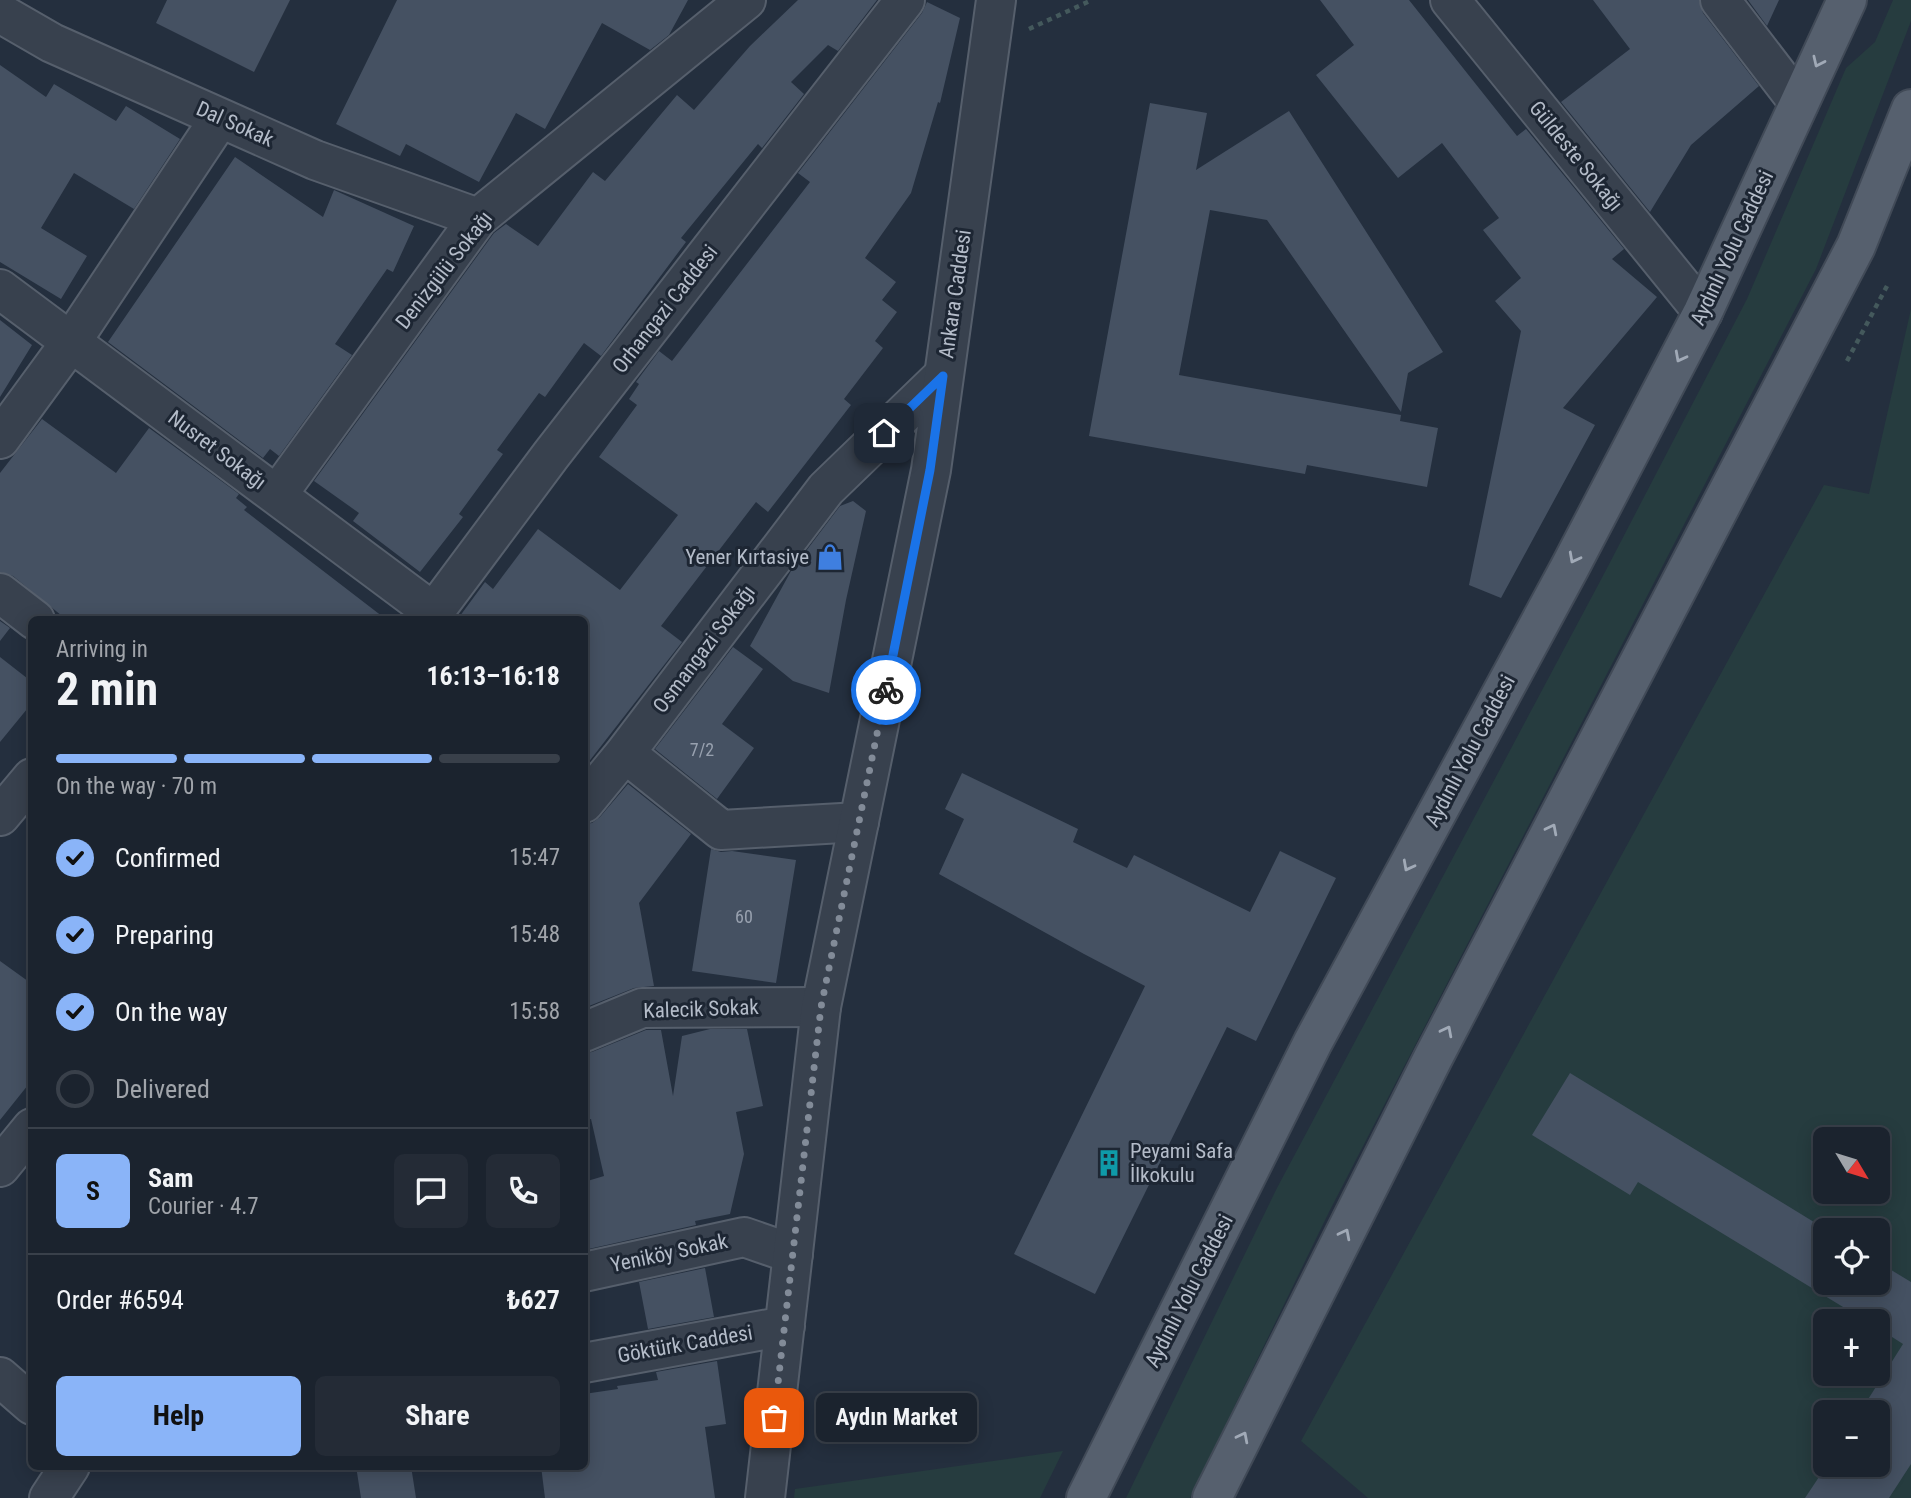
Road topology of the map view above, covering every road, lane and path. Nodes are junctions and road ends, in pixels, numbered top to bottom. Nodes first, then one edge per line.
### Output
1 (746, 0) edge
2 (905, 0) edge
3 (996, 0) edge
4 (1092, 0) edge
5 (1450, 0) edge
6 (1720, 0) edge
7 (1847, 0) edge
8 (0, 13) edge
9 (990, 47) junction
10 (1799, 103) junction
11 (1911, 109) edge
12 (220, 118) junction
13 (478, 218) junction
14 (1887, 286) dead end
15 (0, 289) edge
16 (1703, 312) junction
17 (71, 342) junction
18 (1847, 361) dead end
19 (943, 376) junction
20 (0, 439) edge
21 (277, 495) junction
22 (0, 593) edge
23 (30, 616) edge
24 (430, 616) edge
25 (625, 753) junction
26 (28, 783) edge
27 (588, 798) edge
28 (0, 816) edge
29 (859, 822) junction
30 (821, 1007) junction
31 (588, 1030) edge
32 (28, 1133) edge
33 (0, 1167) edge
34 (793, 1254) junction
35 (588, 1271) edge
36 (785, 1326) junction
37 (588, 1362) edge
38 (0, 1377) edge
39 (28, 1402) edge
40 (66, 1470) edge
41 (49, 1498) edge
42 (765, 1498) edge
43 (1086, 1498) edge
44 (1212, 1498) edge

1 - 13 street, Denizgülü Sokağı
2 - 24 street, Orhangazi Caddesi
3 - 9 street, Ankara Caddesi
4 - 9 path
5 - 16 street, Güldeste Sokağı
6 - 10 street
7 -> 10 main road, Aydınlı Yolu Caddesi
8 - 12 street, Dal Sokak
9 - 19 street, Ankara Caddesi
10 - 16 main road, Aydınlı Yolu Caddesi
44 -> 11 main road
12 - 13 street, Dal Sokak
12 - 17 street
13 - 21 street, Denizgülü Sokağı
14 - 18 path
15 - 17 street, Nusret Sokağı
16 -> 43 main road, Aydınlı Yolu Caddesi
17 - 20 street
17 - 21 street, Nusret Sokağı
19 - 25 street, Osmangazi Sokağı
19 - 29 street, Ankara Caddesi
21 - 24 street, Nusret Sokağı
22 - 23 street
25 - 27 street, Osmangazi Sokağı
25 - 29 street
26 - 28 street
29 - 30 street, Ankara Caddesi
30 - 31 street, Kalecik Sokak
30 - 34 street, Ankara Caddesi
32 - 33 street
34 - 35 street, Yeniköy Sokak
34 - 36 street, Ankara Caddesi
36 - 37 street, Göktürk Caddesi
36 - 42 street, Ankara Caddesi
38 - 39 street
40 - 41 street

